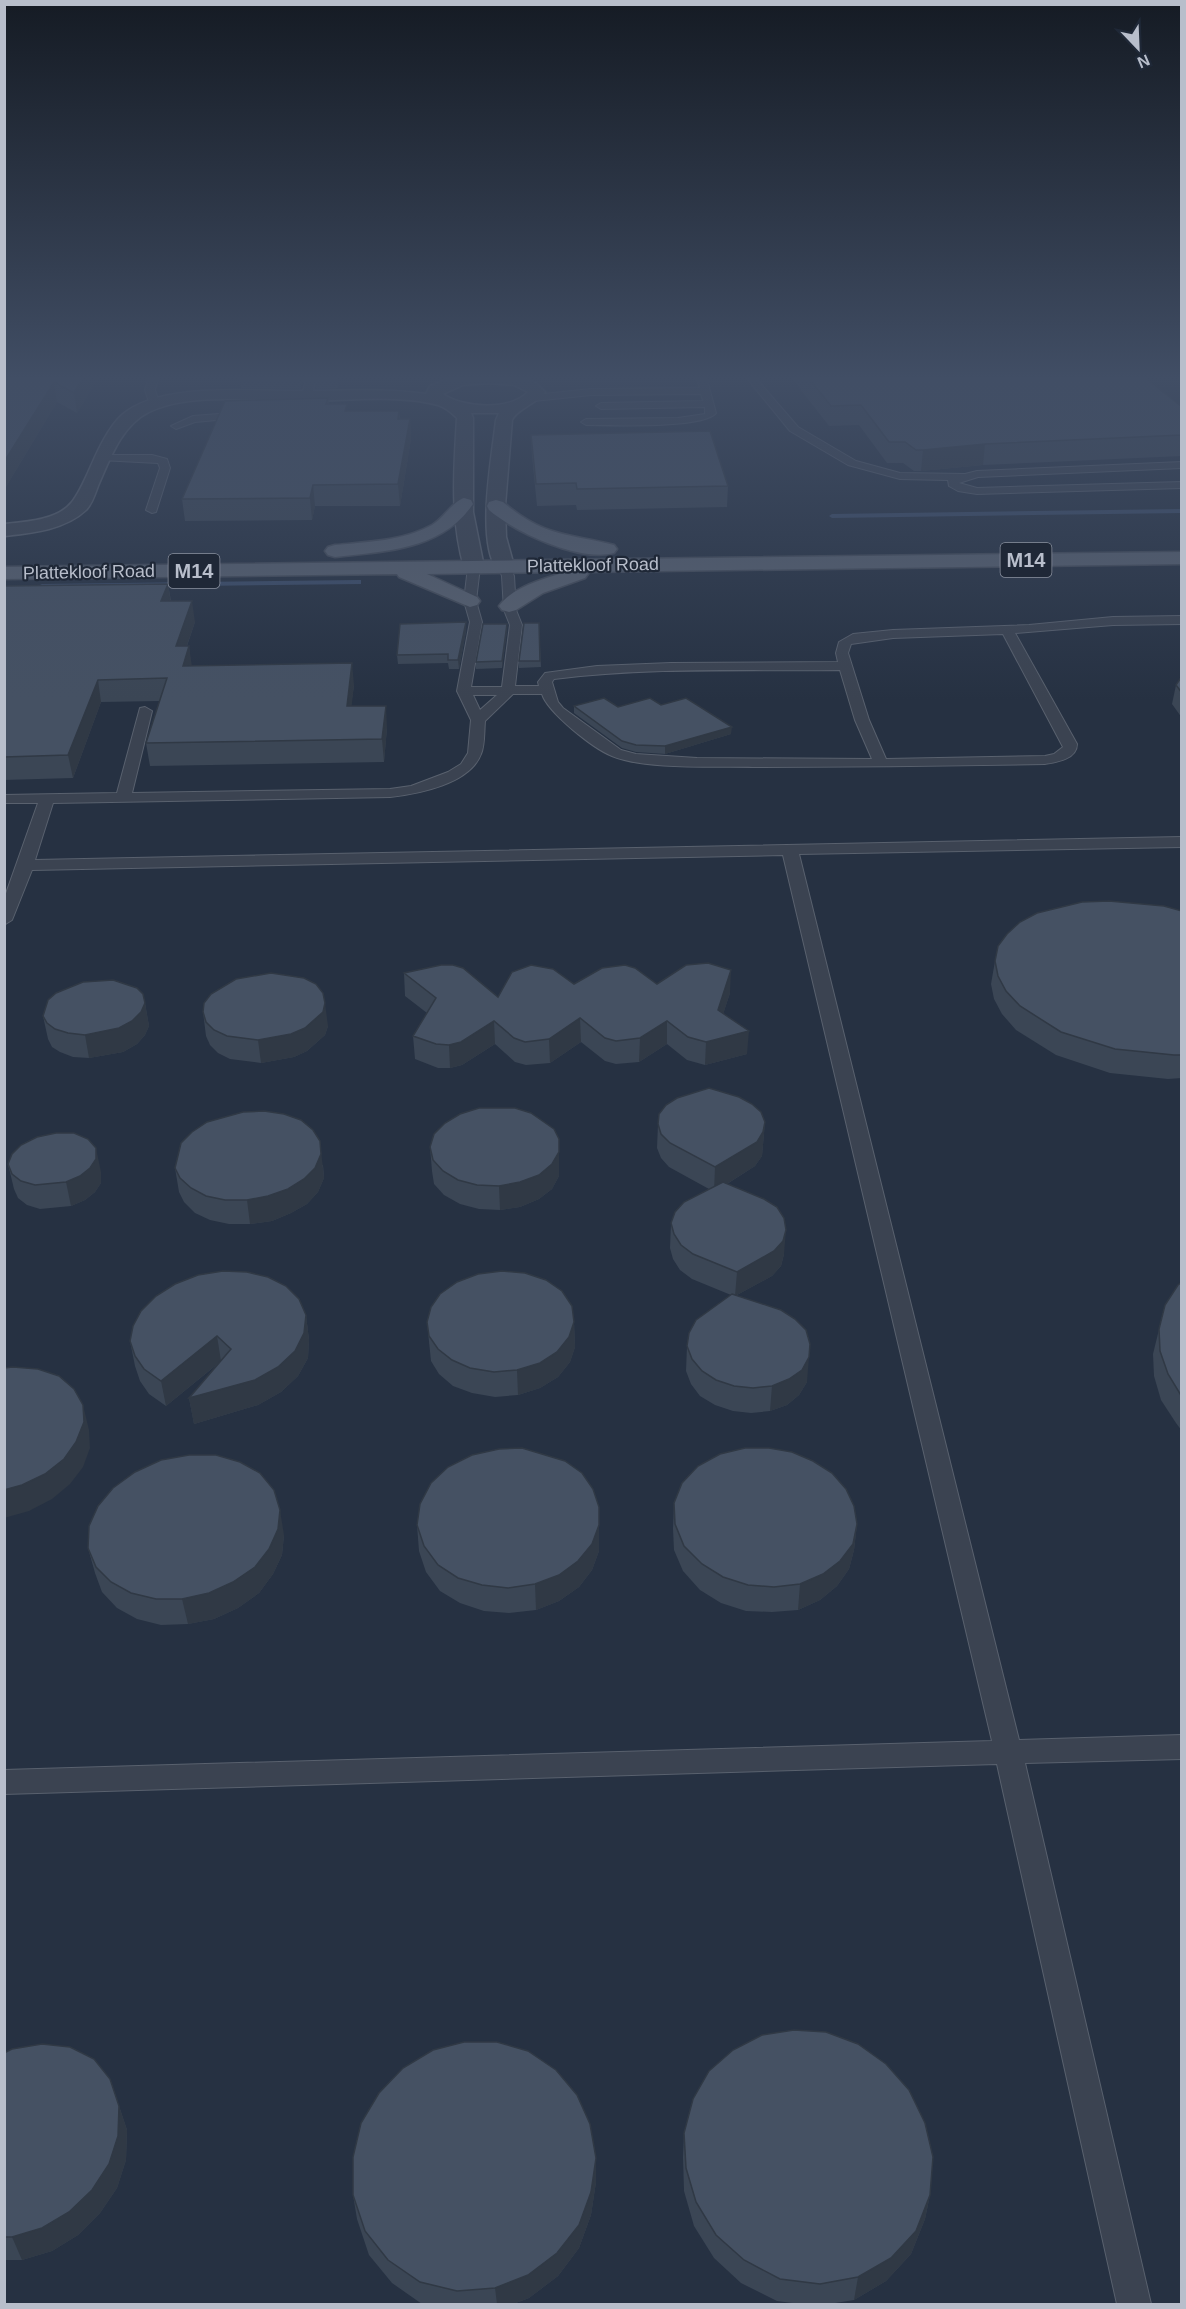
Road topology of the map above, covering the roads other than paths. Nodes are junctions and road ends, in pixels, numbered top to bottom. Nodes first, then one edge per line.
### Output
1 (91, 484) edge
2 (160, 484) edge
3 (462, 484) edge
4 (498, 484) edge
5 (953, 484) edge
6 (1182, 484) edge
7 (464, 504) junction
8 (496, 506) junction
9 (152, 510) dead end
10 (4, 530) edge
11 (1182, 543) edge
12 (615, 550) junction
13 (322, 553) junction
14 (4, 557) edge
15 (1182, 558) edge
16 (471, 559) junction
17 (502, 559) junction
18 (639, 564) junction
19 (384, 568) junction
20 (4, 573) edge
21 (470, 602) junction
22 (509, 606) junction
23 (1182, 611) edge
24 (1176, 620) edge
25 (1007, 630) junction
26 (847, 666) junction
27 (547, 690) junction
28 (464, 691) junction
29 (507, 692) junction
30 (145, 711) dead end
31 (478, 720) junction
32 (881, 763) junction
33 (123, 798) junction
34 (4, 799) edge
35 (47, 799) junction
36 (1182, 842) edge
37 (790, 850) junction
38 (26, 865) junction
39 (4, 920) edge
40 (1182, 1747) edge
41 (1008, 1751) junction
42 (4, 1782) edge
43 (1134, 2304) edge

1 - 10 street
2 - 9 lane
3 - 7 street
4 - 8 street
5 - 6 lane
7 - 13 main road
7 - 16 street
8 - 12 main road
8 - 17 street
11 - 12 main road, Plattekloof Road / M14
12 - 17 main road, Plattekloof Road / M14
13 - 14 main road, Plattekloof Road / M14
13 - 16 main road, Plattekloof Road / M14
15 - 18 main road, Plattekloof Road / M14
16 - 17 main road, Plattekloof Road / M14
16 - 19 main road, Plattekloof Road / M14
16 - 21 lane
17 - 18 main road, Plattekloof Road / M14
17 - 22 lane
18 - 22 main road
19 - 20 main road, Plattekloof Road / M14
19 - 21 main road
21 - 28 lane
22 - 29 lane
23 - 24 lane
24 - 25 lane
25 - 26 lane
25 - 32 lane
26 - 27 lane
26 - 32 lane
27 - 29 lane
27 - 32 lane
28 - 29 lane
28 - 31 lane
29 - 31 lane
30 - 33 lane
31 - 33 lane
33 - 35 lane
34 - 35 lane
35 - 38 lane
36 - 37 lane
37 - 38 lane
37 - 41 lane
38 - 39 lane
40 - 41 lane
41 - 42 lane
41 - 43 lane

